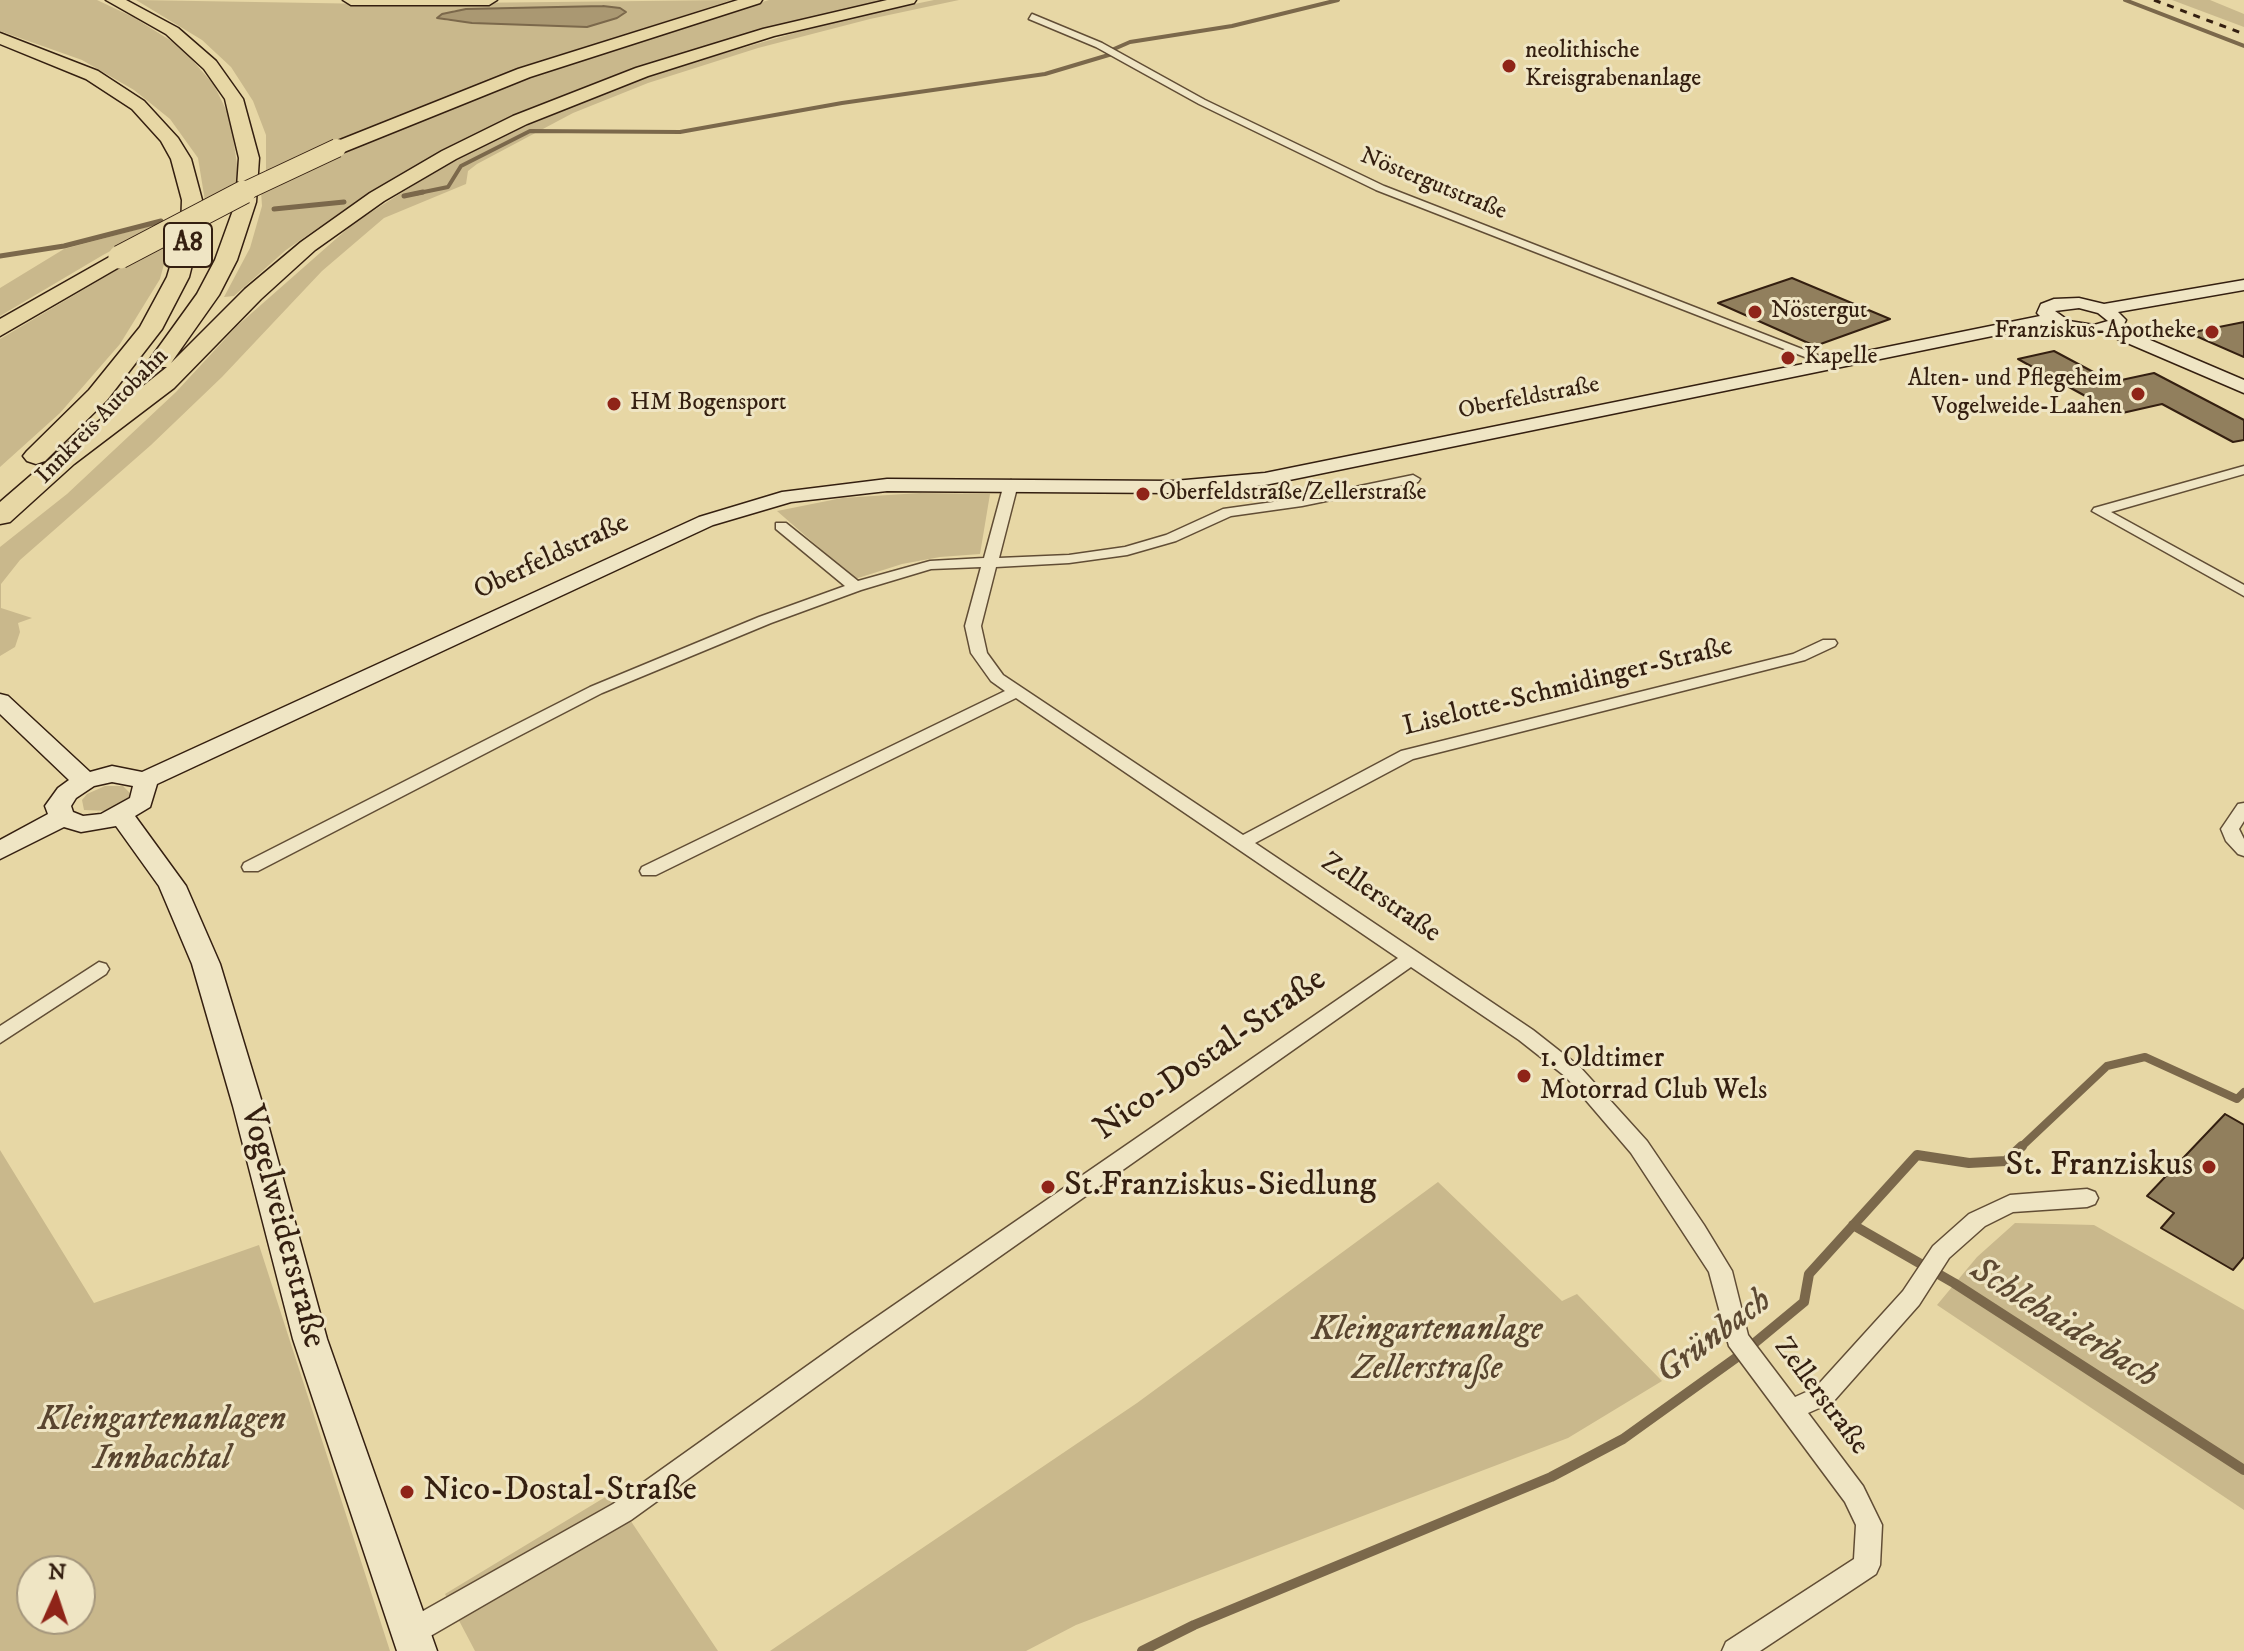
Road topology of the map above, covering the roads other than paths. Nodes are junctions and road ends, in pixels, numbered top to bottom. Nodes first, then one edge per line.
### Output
1 (114, 0) edge
2 (351, 0) edge
3 (489, 0) edge
4 (754, 0) edge
5 (908, 0) edge
6 (1032, 17) dead end
7 (0, 38) edge
8 (2244, 285) edge
9 (2052, 319) junction
10 (2106, 319) junction
11 (0, 329) edge
12 (1832, 363) junction
13 (2244, 387) edge
14 (68, 458) junction
15 (2244, 470) edge
16 (18, 472) dead end
17 (1413, 479) dead end
18 (1011, 484) junction
19 (0, 516) edge
20 (781, 526) dead end
21 (990, 561) junction
22 (856, 587) junction
23 (2244, 591) edge
24 (1829, 643) dead end
25 (1017, 691) junction
26 (0, 701) edge
27 (85, 781) junction
28 (143, 781) junction
29 (2244, 808) edge
30 (121, 816) junction
31 (62, 817) junction
32 (1240, 844) junction
33 (2244, 850) edge
34 (0, 851) edge
35 (251, 867) dead end
36 (649, 871) dead end
37 (1411, 958) junction
38 (99, 969) dead end
39 (0, 1036) edge
40 (2087, 1198) dead end
41 (1792, 1409) junction
42 (413, 1642) edge
43 (1736, 1651) edge

1 - 14 highway, Innkreis Autobahn / A8
2 - 3 highway
4 - 11 highway, bridge
5 - 14 highway
6 - 12 street, Nöstergutstraße
7 - 16 highway, Innkreis Autobahn / A8
8 - 10 main road, Oberfeldstraße
9 - 10 main road, Oberfeldstraße
9 - 10 main road, Oberfeldstraße
9 - 12 main road, Oberfeldstraße
10 - 13 main road
12 - 18 main road, Oberfeldstraße
14 - 19 highway, Innkreis Autobahn / A8
15 - 23 street
17 - 21 street
18 - 21 street
18 - 28 main road, Oberfeldstraße
20 - 22 street
21 - 22 street
21 - 25 street, Zellerstraße
22 - 35 street
24 - 32 street, Liselotte-Schmidinger-Straße
25 - 32 street, Zellerstraße
25 - 36 street
26 - 27 main road
27 - 28 main road
27 - 31 main road
28 - 30 main road
29 - 33 street
30 - 31 main road
30 - 42 main road, Vogelweiderstraße
31 - 34 main road
32 - 37 street, Zellerstraße
37 - 41 street, Zellerstraße
37 - 42 street, Nico-Dostal-Straße
38 - 39 street
40 - 41 street
41 - 43 street, Zellerstraße

